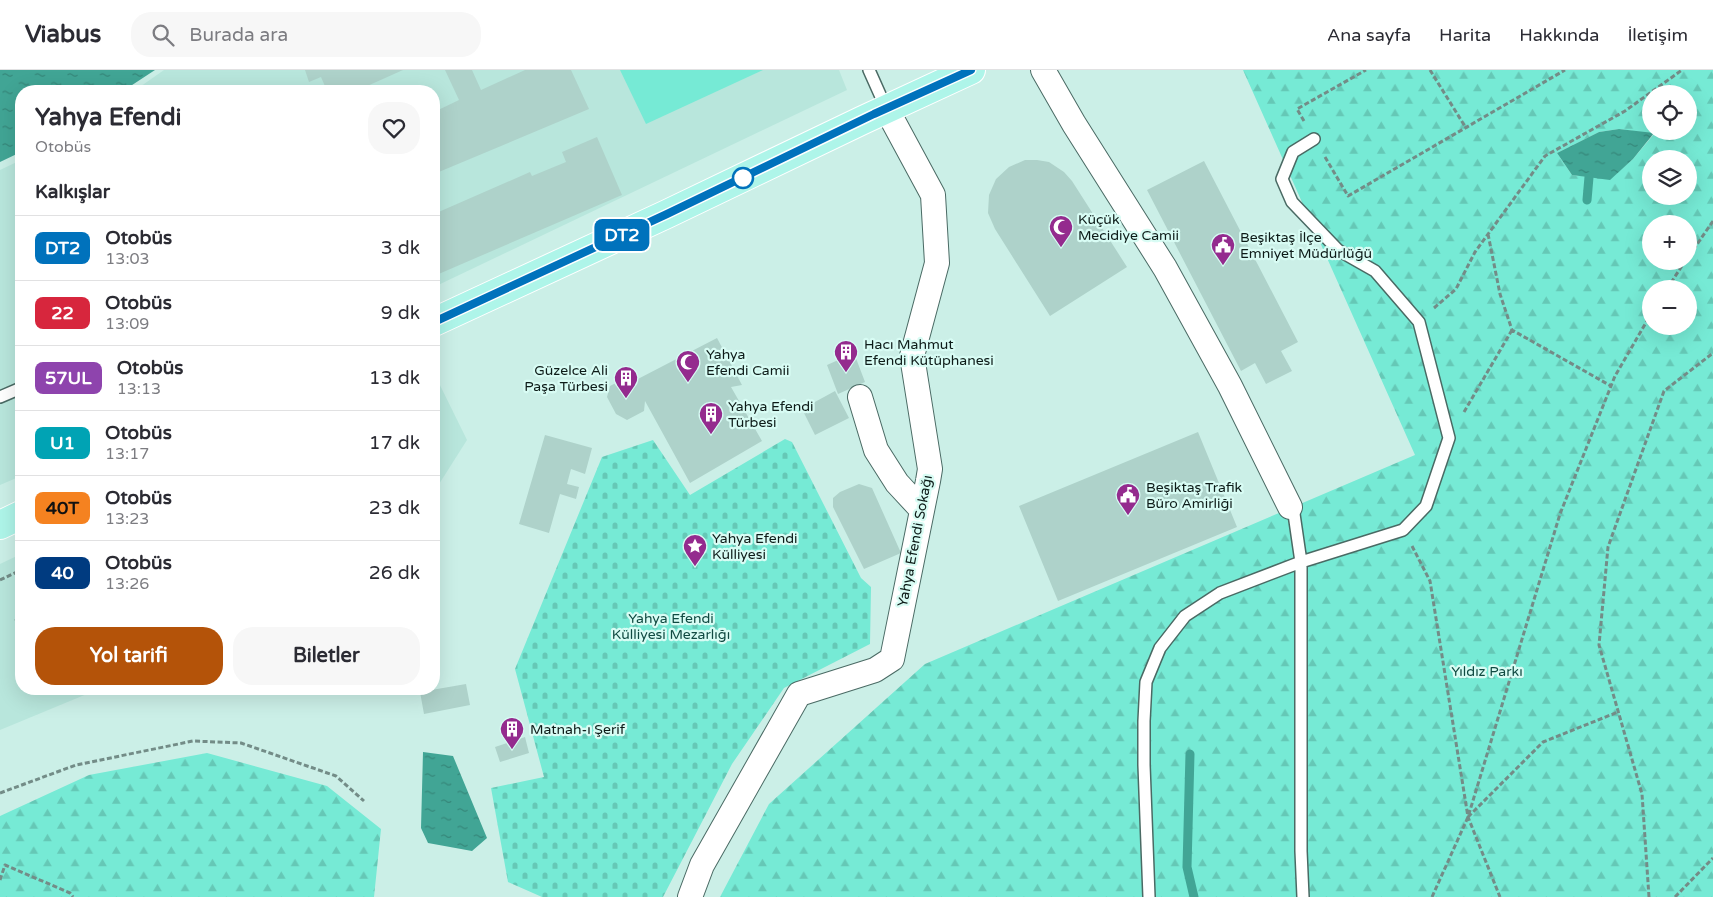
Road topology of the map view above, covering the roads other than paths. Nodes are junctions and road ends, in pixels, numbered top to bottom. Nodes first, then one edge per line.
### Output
1 (869, 70) edge
2 (970, 70) edge
3 (1043, 70) edge
4 (886, 108) junction
5 (1314, 139) road end
6 (440, 319) edge
7 (15, 391) edge
8 (0, 397) edge
9 (860, 397) dead end
10 (1290, 507) joint
11 (922, 510) junction
12 (15, 519) edge
13 (0, 525) edge
14 (1301, 562) junction
15 (690, 897) edge
16 (1149, 897) edge
17 (1303, 897) edge

1 - 4 lane
2 - 4 main road
3 - 10 street
4 - 6 main road
4 - 11 street, Yahya Efendi Sokağı
5 - 14 lane
7 - 8 lane
9 - 11 street
10 - 14 lane
11 - 15 street, Yahya Efendi Sokağı
12 - 13 main road
14 - 16 lane
14 - 17 lane

